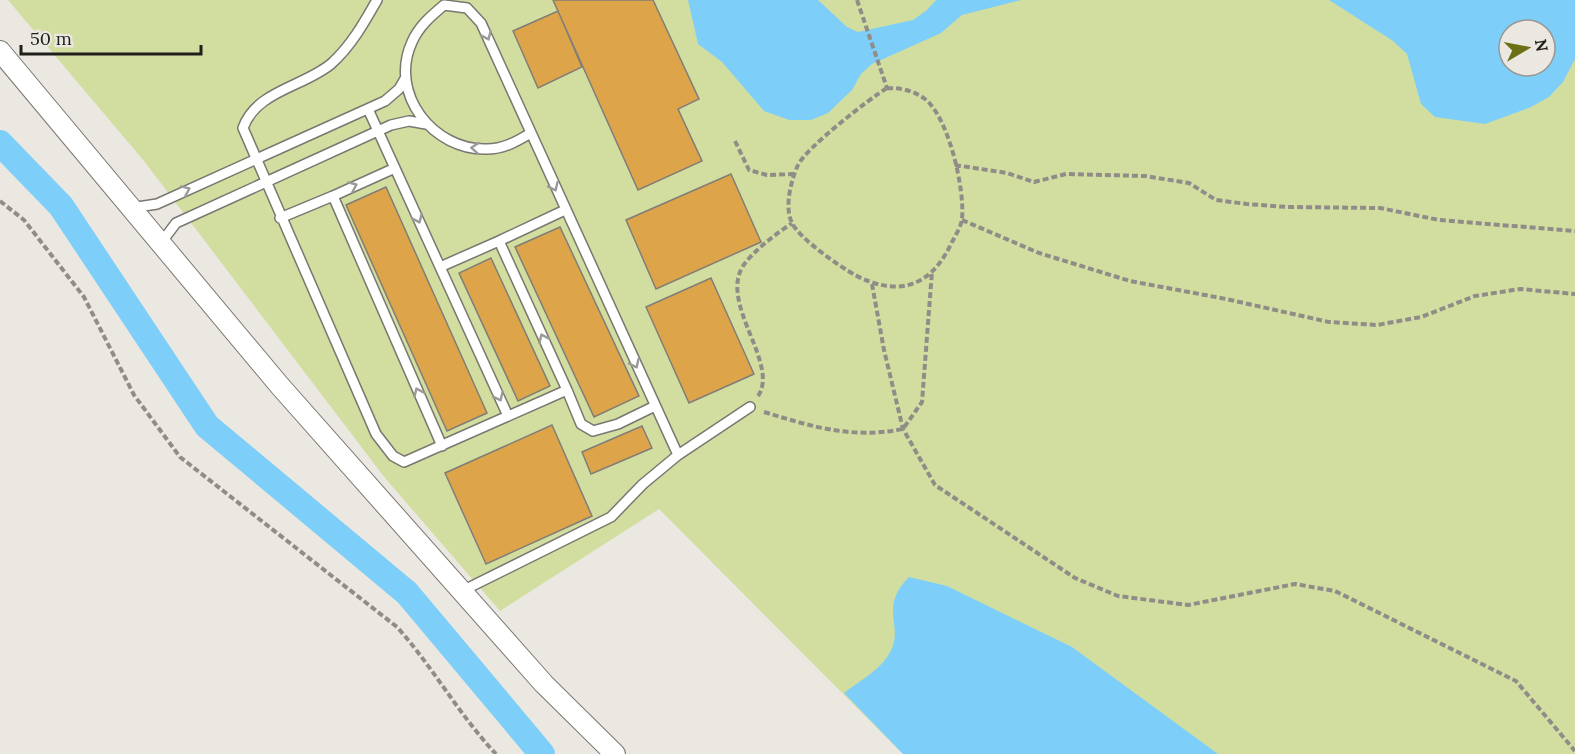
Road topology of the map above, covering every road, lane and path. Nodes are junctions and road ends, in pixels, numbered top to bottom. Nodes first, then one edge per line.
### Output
1 (377, 0) edge
2 (858, 0) edge
3 (0, 51) edge
4 (406, 76) junction
5 (887, 88) junction
6 (368, 109) junction
7 (426, 124) junction
8 (378, 131) junction
9 (530, 134) junction
10 (735, 141) dead end
11 (256, 159) junction
12 (955, 165) junction
13 (395, 168) junction
14 (796, 174) junction
15 (265, 183) junction
16 (333, 196) junction
17 (0, 201) edge
18 (131, 208) junction
19 (565, 210) junction
20 (280, 218) junction
21 (962, 220) junction
22 (792, 223) junction
23 (1575, 231) edge
24 (499, 241) junction
25 (161, 244) junction
26 (440, 267) junction
27 (932, 271) junction
28 (873, 284) junction
29 (1575, 294) edge
30 (567, 390) junction
31 (655, 406) junction
32 (750, 407) junction
33 (508, 416) junction
34 (903, 429) junction
35 (442, 446) junction
36 (678, 455) junction
37 (462, 591) junction
38 (1575, 751) edge
39 (496, 754) edge
40 (615, 754) edge

1 - 11 lane
2 - 5 path
3 - 18 street
4 - 6 lane
4 - 7 lane
4 -> 9 lane
5 - 12 path
5 - 14 path
6 - 8 lane
6 - 11 lane
7 - 8 lane
9 -> 7 lane
8 - 13 lane
8 - 15 lane
9 -> 19 lane
10 - 14 path
11 - 15 lane
18 -> 11 lane
12 - 21 path
12 - 23 path
16 -> 13 lane
13 -> 26 lane
14 - 22 path
15 - 20 lane
15 - 25 lane
16 - 20 lane
35 -> 16 lane
17 - 39 path
18 - 25 street
19 - 24 lane
19 -> 31 lane
20 - 35 lane
21 - 27 path
21 - 29 path
22 - 28 path
22 - 32 path
24 - 26 lane
30 -> 24 lane
25 - 37 street
26 -> 33 lane
27 - 28 path
27 - 34 path
28 - 34 path
30 - 31 lane
30 - 33 lane
31 - 36 lane
32 - 34 path
32 - 36 lane
33 - 35 lane
34 - 38 path
36 - 37 lane
37 - 40 street

